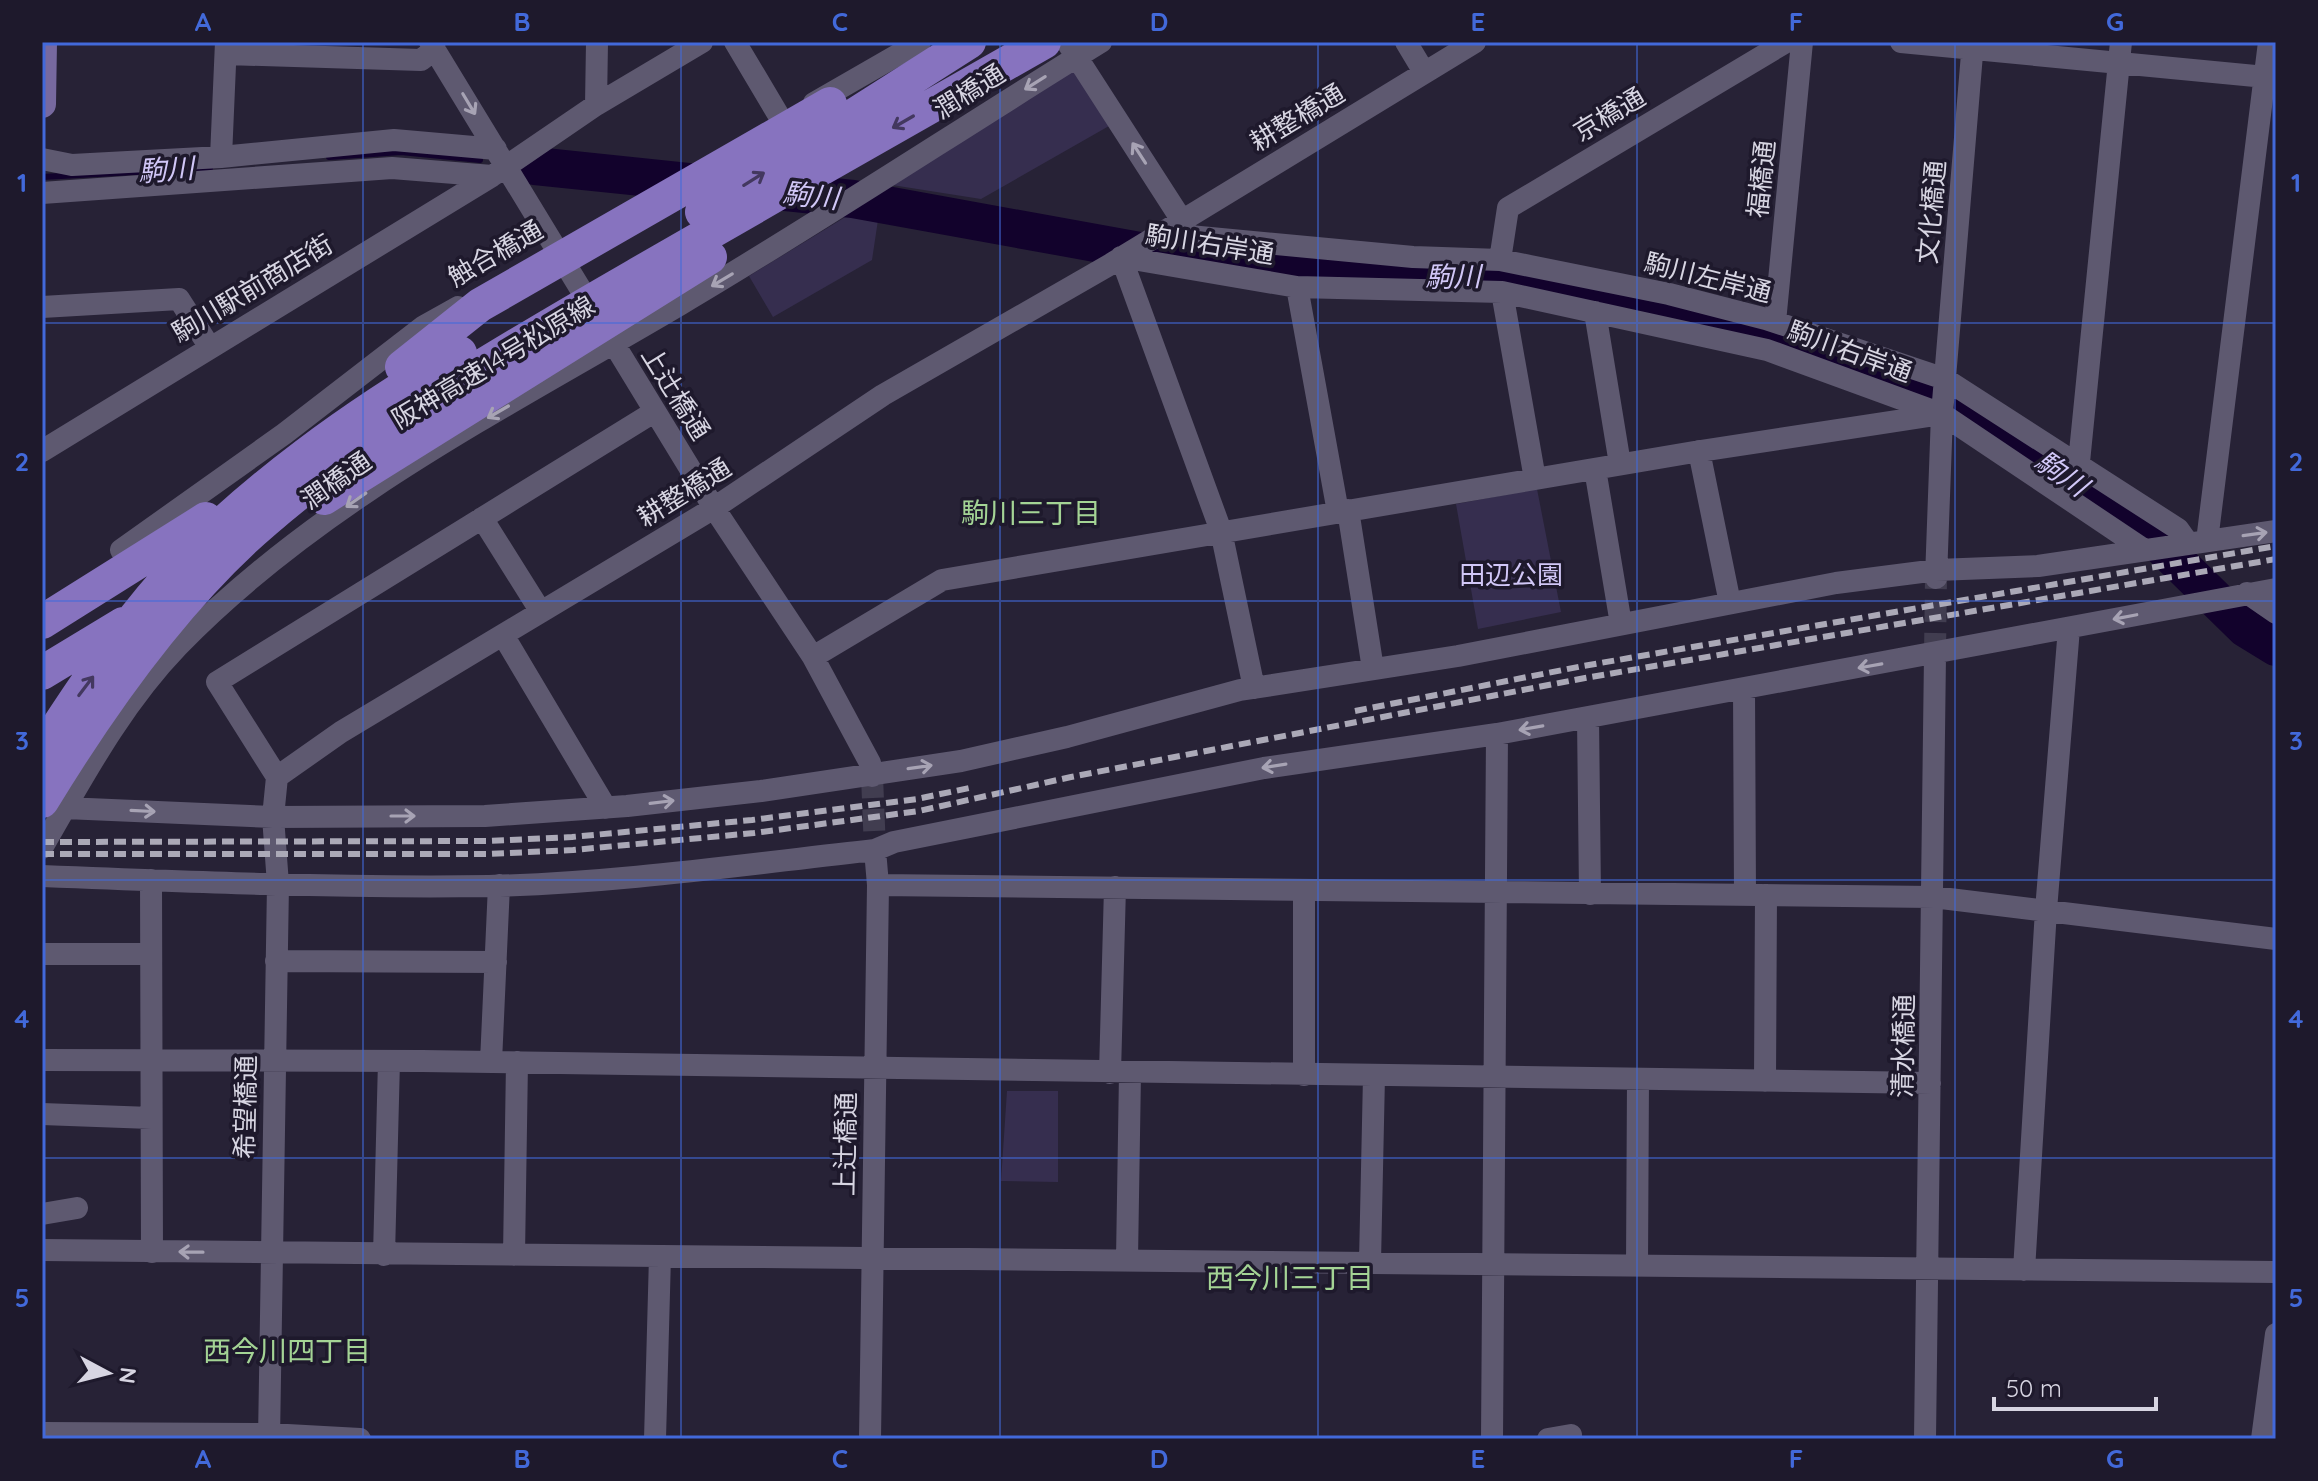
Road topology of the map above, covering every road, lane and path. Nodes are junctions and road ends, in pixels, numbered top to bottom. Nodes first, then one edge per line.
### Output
1 (43, 42) edge
2 (597, 42) edge
3 (702, 42) edge
4 (735, 42) edge
5 (920, 42) edge
6 (956, 42) edge
7 (969, 42) edge
8 (1044, 42) edge
9 (1101, 42) edge
10 (1406, 42) edge
11 (1475, 42) edge
12 (1786, 42) edge
13 (1802, 42) edge
14 (1901, 42) edge
15 (2269, 42) edge
16 (1973, 45) edge
17 (433, 46) edge
18 (226, 48) edge
19 (1072, 50) edge
20 (2120, 51) edge
21 (1424, 72) junction
22 (2270, 77) edge
23 (42, 104) edge
24 (596, 105) junction
25 (782, 121) junction
26 (221, 157) junction
27 (42, 159) edge
28 (499, 164) junction
29 (809, 175) junction
30 (42, 193) edge
31 (1181, 219) junction
32 (1152, 236) junction
33 (559, 249) junction
34 (1121, 257) junction
35 (1500, 260) junction
36 (1297, 287) junction
37 (1502, 292) junction
38 (42, 307) edge
39 (1595, 312) junction
40 (1775, 322) junction
41 (613, 344) junction
42 (209, 346) junction
43 (1944, 382) junction
44 (654, 412) junction
45 (1942, 414) junction
46 (42, 451) edge
47 (1699, 451) junction
48 (2079, 462) junction
49 (1620, 464) junction
50 (1595, 469) junction
51 (1535, 479) junction
52 (714, 508) junction
53 (1343, 511) junction
54 (482, 518) junction
55 (1221, 531) junction
56 (2276, 531) edge
57 (2191, 543) junction
58 (2143, 549) junction
59 (121, 550) dead end
60 (1936, 574) junction
61 (2276, 589) edge
62 (2238, 595) junction
63 (1730, 603) junction
64 (541, 612) junction
65 (2276, 613) edge
66 (42, 622) edge
67 (1621, 624) junction
68 (2069, 628) junction
69 (503, 635) junction
70 (1935, 655) junction
71 (813, 657) junction
72 (52, 668) edge
73 (1373, 669) junction
74 (1254, 688) junction
75 (1744, 689) junction
76 (1588, 718) junction
77 (1497, 734) junction
78 (42, 751) edge
79 (872, 775) junction
80 (277, 777) junction
81 (54, 804) edge
82 (606, 808) junction
83 (273, 817) junction
84 (42, 848) edge
85 (875, 850) junction
86 (42, 876) edge
87 (151, 880) junction
88 (278, 884) junction
89 (499, 885) junction
90 (878, 885) junction
91 (1115, 887) junction
92 (1304, 890) junction
93 (1498, 893) junction
94 (1590, 894) junction
95 (1756, 895) junction
96 (1933, 897) junction
97 (2046, 910) junction
98 (2276, 939) edge
99 (42, 954) edge
100 (151, 954) junction
101 (276, 961) junction
102 (496, 962) junction
103 (42, 1060) edge
104 (151, 1061) junction
105 (389, 1061) junction
106 (275, 1062) junction
107 (491, 1062) junction
108 (517, 1062) junction
109 (874, 1070) junction
110 (1120, 1073) junction
111 (1304, 1075) junction
112 (1374, 1076) junction
113 (1495, 1077) junction
114 (1638, 1079) junction
115 (1765, 1081) junction
116 (1930, 1083) junction
117 (42, 1114) edge
118 (151, 1118) junction
119 (77, 1208) dead end
120 (42, 1214) edge
121 (42, 1250) edge
122 (152, 1252) junction
123 (269, 1254) junction
124 (384, 1255) junction
125 (514, 1255) junction
126 (660, 1256) junction
127 (871, 1256) junction
128 (1127, 1259) junction
129 (1370, 1262) junction
130 (1491, 1263) junction
131 (1637, 1265) junction
132 (1927, 1269) junction
133 (2024, 1270) junction
134 (2276, 1272) edge
135 (2276, 1334) edge
136 (42, 1433) edge
137 (269, 1436) edge
138 (360, 1439) edge
139 (655, 1439) edge
140 (870, 1439) edge
141 (1492, 1439) edge
142 (1925, 1439) edge
143 (2262, 1439) edge

1 - 23 main road
2 - 24 street
3 - 24 street, 駒川駅前商店街
4 - 25 street
5 - 25 street, 触合橋通
6 - 66 highway
78 -> 7 highway, 阪神高速14号松原線
8 -> 29 highway, 阪神高速14号松原線
9 - 19 street, 潤橋通
10 - 21 street
11 - 21 street, 耕整橋通
12 - 35 street, 京橋通
13 - 40 street, 福橋通
14 - 16 street
15 - 22 street
16 - 20 street
16 - 43 street, 文化橋通
17 - 18 street
17 -> 28 street, 上辻橋通
18 - 26 street
31 -> 19 street
19 -> 41 street, 潤橋通
20 - 22 street
20 - 48 street
21 - 31 street, 耕整橋通
22 - 57 street
24 - 28 street, 駒川駅前商店街
25 - 33 street, 触合橋通
26 - 27 street
26 - 28 street
28 - 30 street
28 - 33 street, 上辻橋通
28 - 42 street, 駒川駅前商店街
29 - 72 highway
29 - 81 highway, 阪神高速14号松原線
31 - 32 street, 耕整橋通
32 - 34 street, 耕整橋通
32 - 35 street, 駒川左岸通
33 - 41 street, 上辻橋通
33 - 59 street, 触合橋通
34 - 36 street, 駒川右岸通
34 - 52 street, 耕整橋通
34 - 55 street
35 - 40 street, 駒川左岸通
36 - 37 street, 駒川右岸通
36 - 53 street
37 - 39 street, 駒川右岸通
37 - 51 street
38 - 42 street
39 - 45 street, 駒川右岸通
39 - 49 street
40 - 43 street, 駒川左岸通
41 - 44 street, 上辻橋通
41 -> 81 street, 潤橋通
42 - 46 street, 駒川駅前商店街
43 - 45 street, 文化橋通
43 - 48 street, 駒川左岸通
44 - 52 street, 上辻橋通
44 - 54 street
45 - 47 street
45 - 58 street, 駒川右岸通
45 - 60 street
47 - 49 street
47 - 63 street
48 - 57 street, 駒川左岸通
49 - 50 street
50 - 51 street
50 - 67 street
51 - 53 street
52 - 64 street, 耕整橋通
52 - 71 street, 上辻橋通
53 - 55 street
53 - 73 street
54 - 64 street
54 - 80 street
55 - 71 street
55 - 74 street
57 -> 56 street
57 - 58 street
58 - 60 street
60 - 63 street
61 - 62 street
62 - 65 street
62 -> 68 street
63 - 67 street
64 - 69 street, 耕整橋通
67 - 73 street
68 - 70 street
68 - 97 street
69 - 80 street, 耕整橋通
69 - 82 street
70 -> 75 street
70 - 96 street, 清水橋通
71 - 79 street, 上辻橋通
73 - 74 street
79 -> 74 street
75 - 76 street
75 - 95 street
76 -> 77 street
76 - 94 street
77 -> 85 street
77 - 93 street
82 -> 79 street
80 - 83 street, 希望橋通
81 -> 83 street
81 - 84 street, 潤橋通
83 -> 82 street
83 - 88 street, 希望橋通
85 - 89 street
85 - 90 street, 上辻橋通
86 - 87 street
87 - 88 street
87 - 100 street
88 - 89 street
88 - 101 street, 希望橋通
89 - 102 street
90 - 91 street
90 - 109 street, 上辻橋通
91 - 92 street
91 - 110 street
92 - 93 street
92 - 111 street
93 - 94 street
93 - 113 street
94 - 95 street
95 - 96 street
95 - 115 street
96 - 97 street
96 - 116 street, 清水橋通
97 - 98 street
97 - 133 street
99 - 100 street
100 - 104 street
101 - 102 street
101 - 106 street, 希望橋通
102 - 107 street
103 - 104 street
104 - 106 street
104 - 118 street
105 - 106 street
105 - 107 street
105 - 124 street
106 - 123 street, 希望橋通
107 - 108 street
108 - 109 street
108 - 125 street
109 - 110 street
109 - 127 street, 上辻橋通
110 - 111 street
110 - 128 street
111 - 112 street
112 - 113 street
112 - 129 street
113 - 114 street
113 - 130 street
114 - 115 street
114 - 131 street
115 - 116 street
116 - 132 street, 清水橋通
117 - 118 street
118 - 122 street
119 - 120 street
121 - 122 street
123 -> 122 street
123 - 124 street
123 - 137 street, 希望橋通
124 - 125 street
125 - 126 street
126 - 127 street
126 - 139 street
127 - 128 street
127 - 140 street, 上辻橋通
128 - 129 street
129 - 130 street
130 - 131 street
130 - 141 street
131 - 132 street
132 - 133 street
132 - 142 street, 清水橋通
133 - 134 street
135 - 143 street
136 - 137 street
137 - 138 street

